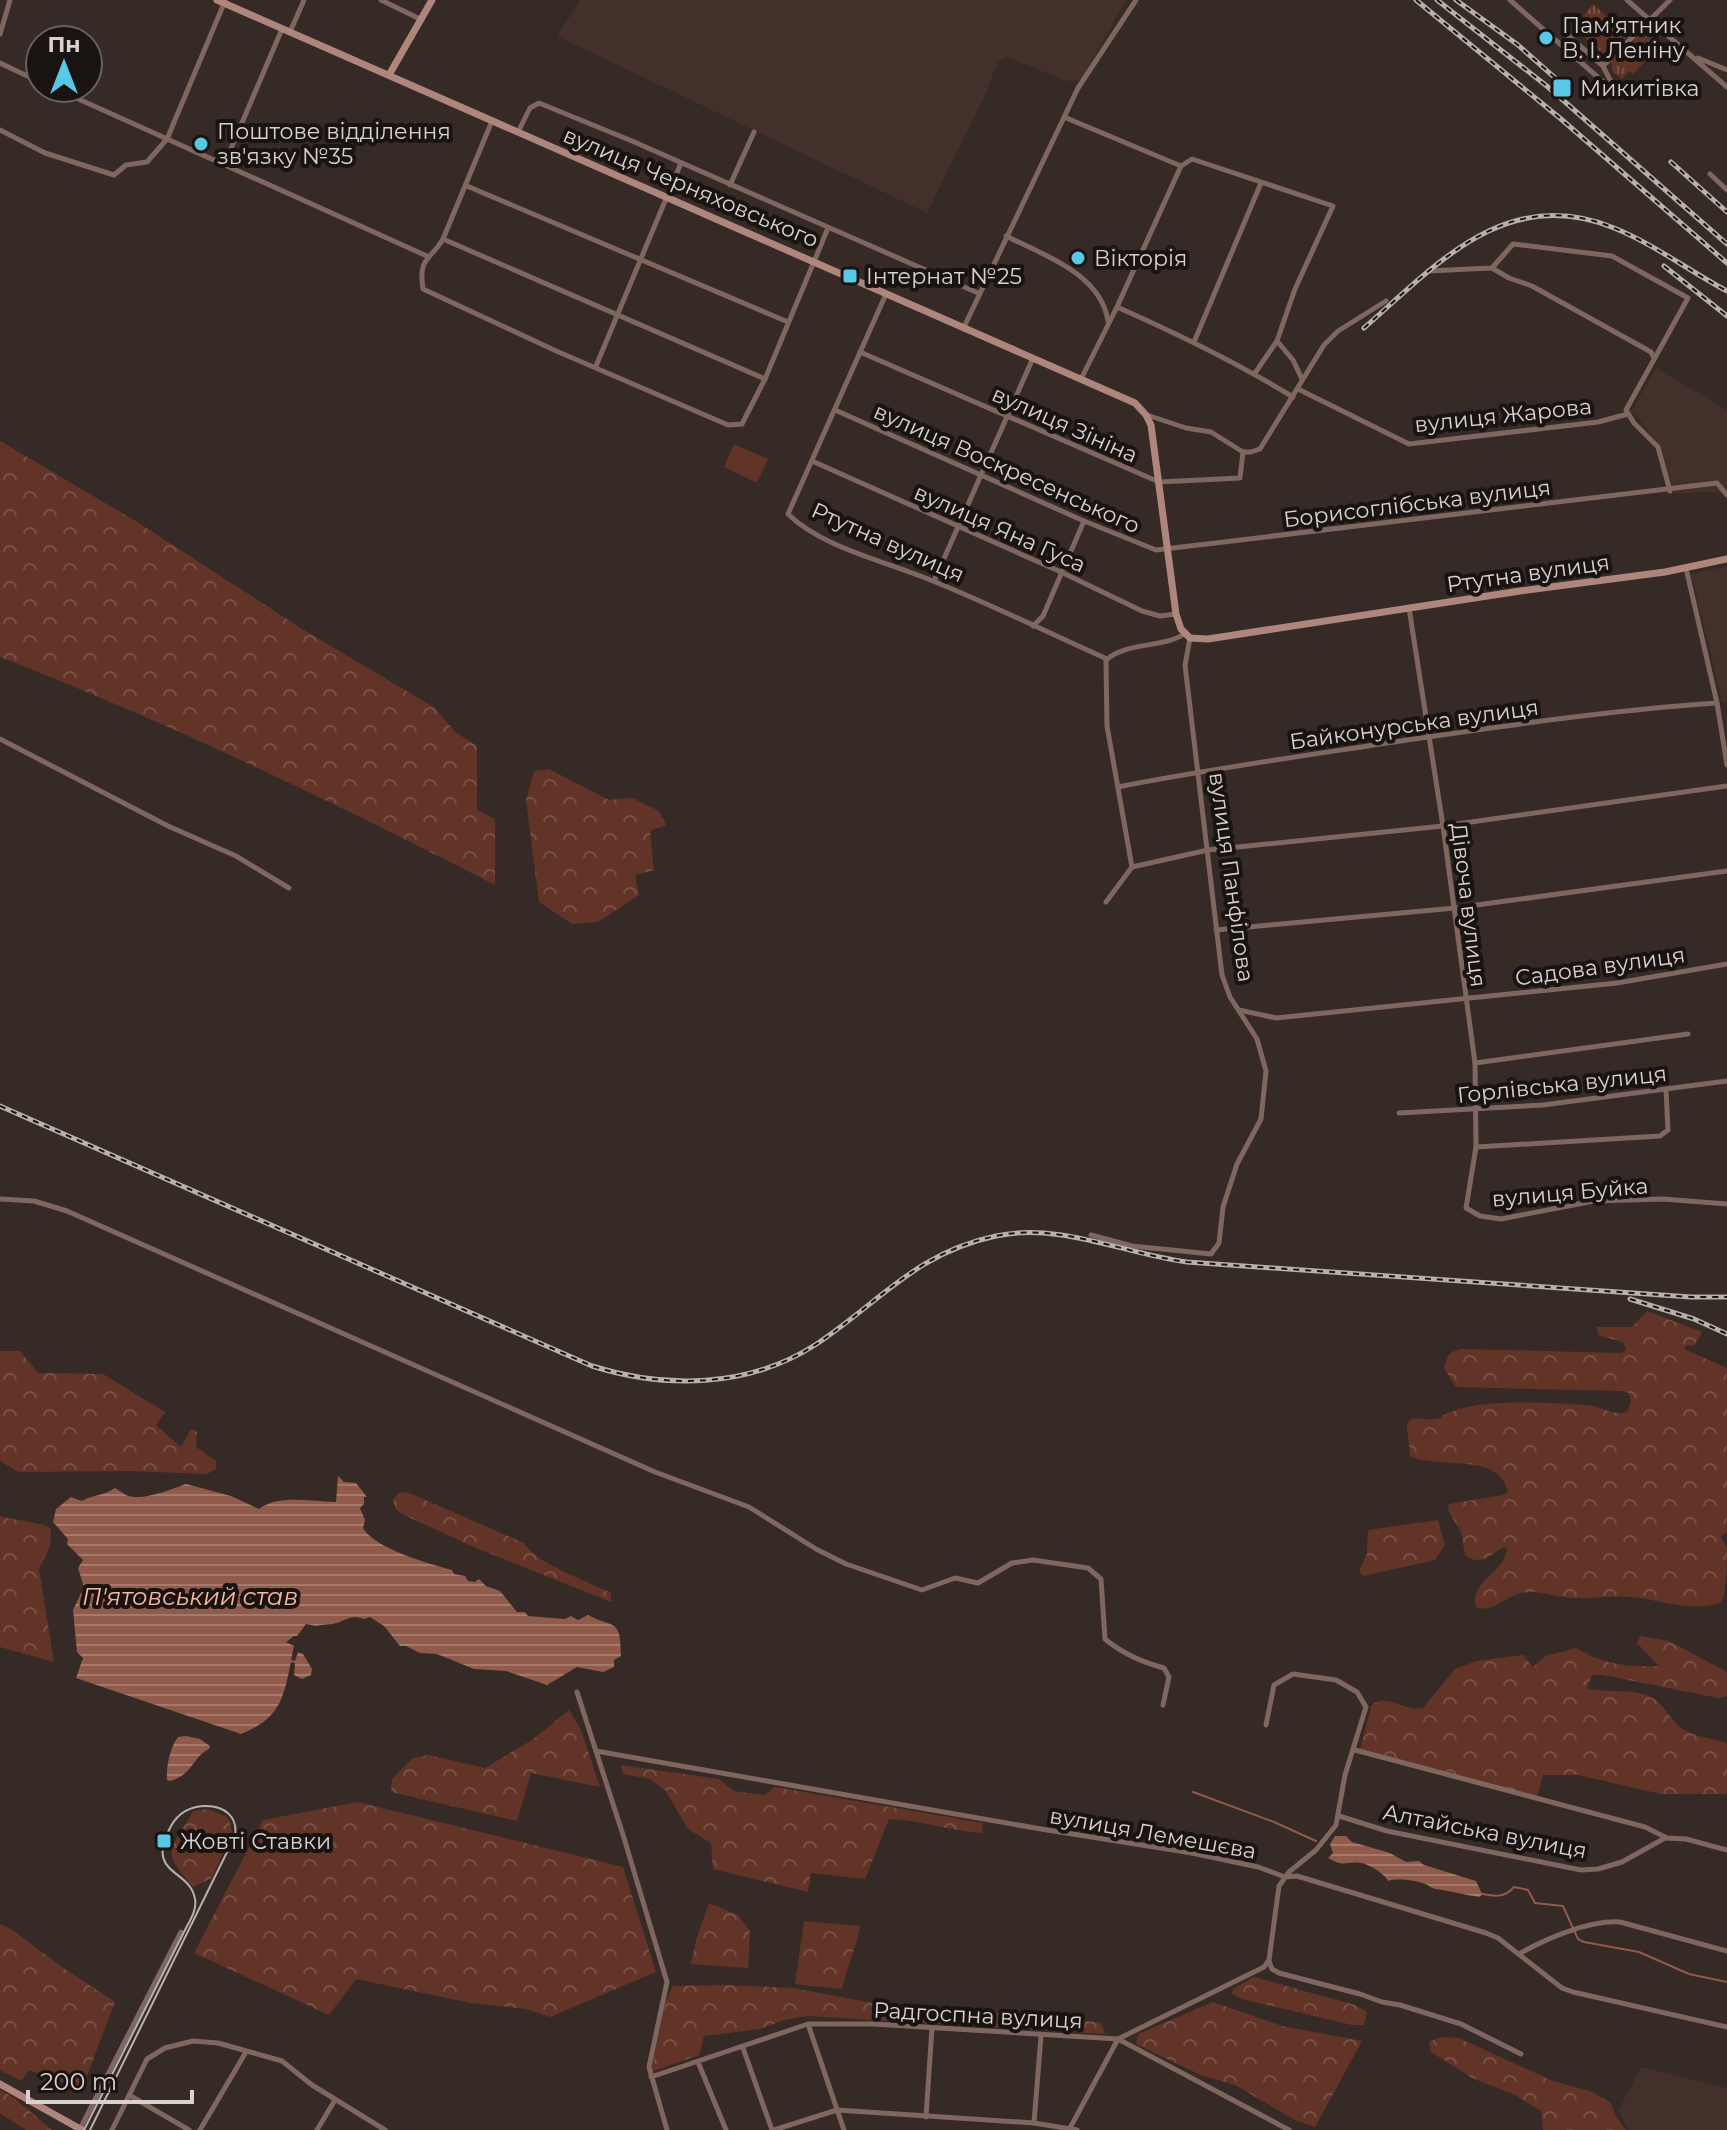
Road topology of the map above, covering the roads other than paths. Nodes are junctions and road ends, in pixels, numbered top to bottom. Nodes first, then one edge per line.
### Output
1 (10, 0) edge
2 (304, 0) edge
3 (381, 0) edge
4 (432, 0) edge
5 (1136, 0) edge
6 (1510, 0) edge
7 (1627, 0) edge
8 (1670, 0) edge
9 (222, 1) edge
10 (422, 20) junction
11 (1649, 20) junction
12 (286, 30) junction
13 (1565, 33) dead end
14 (0, 34) edge
15 (1693, 56) junction
16 (0, 63) edge
17 (1603, 66) junction
18 (1727, 70) edge
19 (24, 74) edge
20 (389, 75) junction
21 (1727, 87) edge
22 (89, 104) edge
23 (1064, 117) junction
24 (492, 121) junction
25 (0, 130) edge
26 (518, 132) junction
27 (754, 132) dead end
28 (167, 139) junction
29 (681, 163) junction
30 (224, 165) junction
31 (1181, 166) junction
32 (1710, 174) dead end
33 (1261, 183) junction
34 (730, 185) junction
35 (467, 186) junction
36 (1727, 190) edge
37 (666, 198) junction
38 (828, 228) junction
39 (1006, 236) junction
40 (443, 239) junction
41 (427, 256) junction
42 (639, 259) junction
43 (815, 261) junction
44 (1492, 268) junction
45 (1428, 271) dead end
46 (886, 293) junction
47 (978, 293) junction
48 (1386, 301) dead end
49 (1117, 307) junction
50 (617, 314) junction
51 (788, 322) junction
52 (1108, 324) junction
53 (964, 327) junction
54 (1277, 341) junction
55 (1194, 342) junction
56 (860, 352) junction
57 (1033, 358) junction
58 (1654, 359) junction
59 (596, 366) junction
60 (1255, 373) junction
61 (765, 379) junction
62 (1081, 379) junction
63 (1303, 380) junction
64 (1298, 389) junction
65 (1293, 397) junction
66 (835, 410) junction
67 (1627, 412) junction
68 (1146, 415) junction
69 (1008, 417) junction
70 (1243, 452) junction
71 (812, 461) junction
72 (982, 474) junction
73 (1159, 482) junction
74 (1670, 491) junction
75 (1727, 495) edge
76 (1084, 521) junction
77 (958, 527) junction
78 (1168, 550) junction
79 (1727, 559) edge
80 (1686, 568) junction
81 (1061, 572) junction
82 (934, 581) junction
83 (1409, 608) junction
84 (1176, 614) junction
85 (1032, 626) junction
86 (1187, 636) junction
87 (1106, 660) junction
88 (1717, 703) junction
89 (1430, 737) junction
90 (0, 739) edge
91 (1727, 765) edge
92 (1199, 771) junction
93 (1727, 786) edge
94 (1118, 787) junction
95 (1443, 826) junction
96 (1208, 850) junction
97 (1132, 867) junction
98 (1727, 871) edge
99 (289, 888) dead end
100 (1106, 902) dead end
101 (1455, 908) junction
102 (1216, 930) junction
103 (1727, 964) edge
104 (1465, 998) junction
105 (1238, 1009) junction
106 (1688, 1034) dead end
107 (1475, 1063) junction
108 (1727, 1081) edge
109 (1666, 1090) junction
110 (1476, 1110) junction
111 (1399, 1113) dead end
112 (1476, 1147) junction
113 (0, 1199) edge
114 (1727, 1204) edge
115 (1466, 1208) joint
116 (1091, 1235) dead end
117 (577, 1692) dead end
118 (1163, 1705) dead end
119 (1266, 1725) dead end
120 (1355, 1750) junction
121 (596, 1751) junction
122 (1339, 1816) junction
123 (1666, 1838) junction
124 (1727, 1850) edge
125 (1285, 1877) junction
126 (181, 1932) dead end
127 (1727, 1951) edge
128 (1519, 1954) junction
129 (1269, 1960) junction
130 (808, 2024) junction
131 (1727, 2027) edge
132 (932, 2028) junction
133 (1041, 2036) junction
134 (1118, 2039) junction
135 (743, 2047) junction
136 (246, 2052) junction
137 (1521, 2054) dead end
138 (698, 2062) junction
139 (651, 2077) junction
140 (0, 2084) edge
141 (129, 2095) junction
142 (336, 2100) junction
143 (837, 2110) junction
144 (926, 2117) junction
145 (1034, 2123) junction
146 (1072, 2129) edge
147 (81, 2130) edge
148 (112, 2130) edge
149 (189, 2130) edge
150 (200, 2130) edge
151 (317, 2130) edge
152 (385, 2130) edge
153 (667, 2130) edge
154 (726, 2130) edge
155 (773, 2130) edge
156 (844, 2130) edge
157 (1289, 2130) edge

1 - 14 street
2 - 12 street
3 - 10 street
4 - 10 main road
5 - 23 street
6 - 17 street
7 - 11 street
8 - 11 street
9 - 12 main road, вулиця Черняховського
9 - 28 street
10 - 20 main road
11 - 15 street
11 - 17 street
12 - 20 main road, вулиця Черняховського
12 - 30 street
13 - 17 street
15 - 18 street
15 - 21 street
16 - 19 street
20 - 24 main road, вулиця Черняховського
22 - 28 street
23 - 31 street
23 - 39 street
24 - 26 main road, вулиця Черняховського
24 - 35 street
25 - 28 street
26 - 29 street
26 - 37 main road, вулиця Черняховського
27 - 34 street
28 - 30 street
29 - 34 street
29 - 37 street
30 - 41 street
31 - 33 street
31 - 49 street
32 - 36 street
33 - 54 street
33 - 55 street
34 - 38 street
35 - 40 street
35 - 42 street
37 - 42 street
37 - 43 main road, вулиця Черняховського
38 - 43 street
38 - 47 street
39 - 47 street
39 - 52 street
40 - 41 street
40 - 50 street
41 - 59 street
42 - 50 street
42 - 51 street
43 - 46 main road, вулиця Черняховського
43 - 51 street
44 - 45 street
44 - 58 street
44 - 58 street
46 - 53 main road, вулиця Черняховського
46 - 56 street, Ртутна вулиця
47 - 53 street
48 - 63 street
49 - 52 street
49 - 55 street
50 - 59 street
50 - 61 street
51 - 61 street
52 - 62 street
53 - 57 main road, вулиця Черняховського
54 - 60 street
54 - 63 street
55 - 60 street
56 - 66 street, Ртутна вулиця
56 - 69 street, вулиця Зініна
57 - 62 main road, вулиця Черняховського
57 - 69 street
58 - 67 street
59 - 61 street
60 - 65 street
62 - 68 main road, вулиця Черняховського
63 - 64 street
64 - 65 street
64 - 67 street, вулиця Жарова
65 - 70 street
66 - 71 street, Ртутна вулиця
66 - 72 street, вулиця Воскресенського
67 - 74 street
68 - 70 street
68 - 73 main road, вулиця Панфілова
69 - 72 street
69 - 73 street, вулиця Зініна
70 - 73 street, вулиця Зініна
71 - 77 street, вулиця Яна Гуса
71 - 82 street, Ртутна вулиця
72 - 76 street, вулиця Воскресенського
72 - 77 street
73 - 78 main road, вулиця Панфілова
74 - 75 street, Борисоглібська вулиця
74 - 78 street, Борисоглібська вулиця
76 - 78 street, вулиця Воскресенського
76 - 81 street
77 - 81 street, вулиця Яна Гуса
77 - 82 street
78 - 84 main road, вулиця Панфілова
79 - 80 main road, Ртутна вулиця
80 - 83 main road, Ртутна вулиця
80 - 88 street
81 - 84 street, вулиця Яна Гуса
81 - 85 street
82 - 85 street, Ртутна вулиця
83 - 86 main road, Ртутна вулиця
83 - 89 street, Дівоча вулиця
84 - 86 main road, вулиця Панфілова
85 - 87 street, Ртутна вулиця
86 - 87 street, Ртутна вулиця
86 - 92 street, вулиця Панфілова
87 - 94 street
88 - 89 street, Байконурська вулиця
88 - 91 street
89 - 92 street, Байконурська вулиця
89 - 95 street, Дівоча вулиця
90 - 99 street
92 - 94 street, Байконурська вулиця
92 - 96 street, вулиця Панфілова
93 - 95 street
94 - 97 street
95 - 96 street
95 - 101 street, Дівоча вулиця
96 - 97 street
96 - 102 street, вулиця Панфілова
97 - 100 street
98 - 101 street
101 - 102 street
101 - 104 street, Дівоча вулиця
102 - 105 street, вулиця Панфілова
103 - 104 street, Садова вулиця
104 - 105 street, Садова вулиця
104 - 107 street, Дівоча вулиця
105 - 116 street, вулиця Панфілова
106 - 107 street
107 - 110 street, Дівоча вулиця
108 - 109 street, Горлівська вулиця
109 - 110 street, Горлівська вулиця
109 - 112 street
110 - 111 street, Горлівська вулиця
110 - 112 street, Дівоча вулиця
112 - 115 street, Дівоча вулиця
113 - 118 street
114 - 115 street, вулиця Буйка
117 - 121 street
119 - 120 street
120 - 122 street
120 - 123 street, Алтайська вулиця
121 - 125 street, вулиця Лемешєва
121 - 139 street
122 - 123 street, Алтайська вулиця
122 - 125 street
123 - 124 street, Алтайська вулиця
125 - 128 street, вулиця Лемешєва
125 - 129 street
126 - 147 street
127 - 128 street
128 - 131 street, вулиця Лемешєва
129 - 134 street
129 - 137 street
130 - 132 street, Радгоспна вулиця
130 - 135 street, Радгоспна вулиця
130 - 143 street
132 - 133 street, Радгоспна вулиця
132 - 144 street
133 - 134 street, Радгоспна вулиця
133 - 145 street
134 - 146 street
134 - 157 street, Радгоспна вулиця
135 - 138 street, Радгоспна вулиця
135 - 155 street
136 - 141 street
136 - 142 street
136 - 150 street
138 - 139 street, Радгоспна вулиця
138 - 154 street
139 - 153 street
140 - 147 main road
141 - 148 street
141 - 149 street
142 - 151 street
142 - 152 street
143 - 144 street
143 - 155 street
143 - 156 street
144 - 145 street
145 - 146 street

